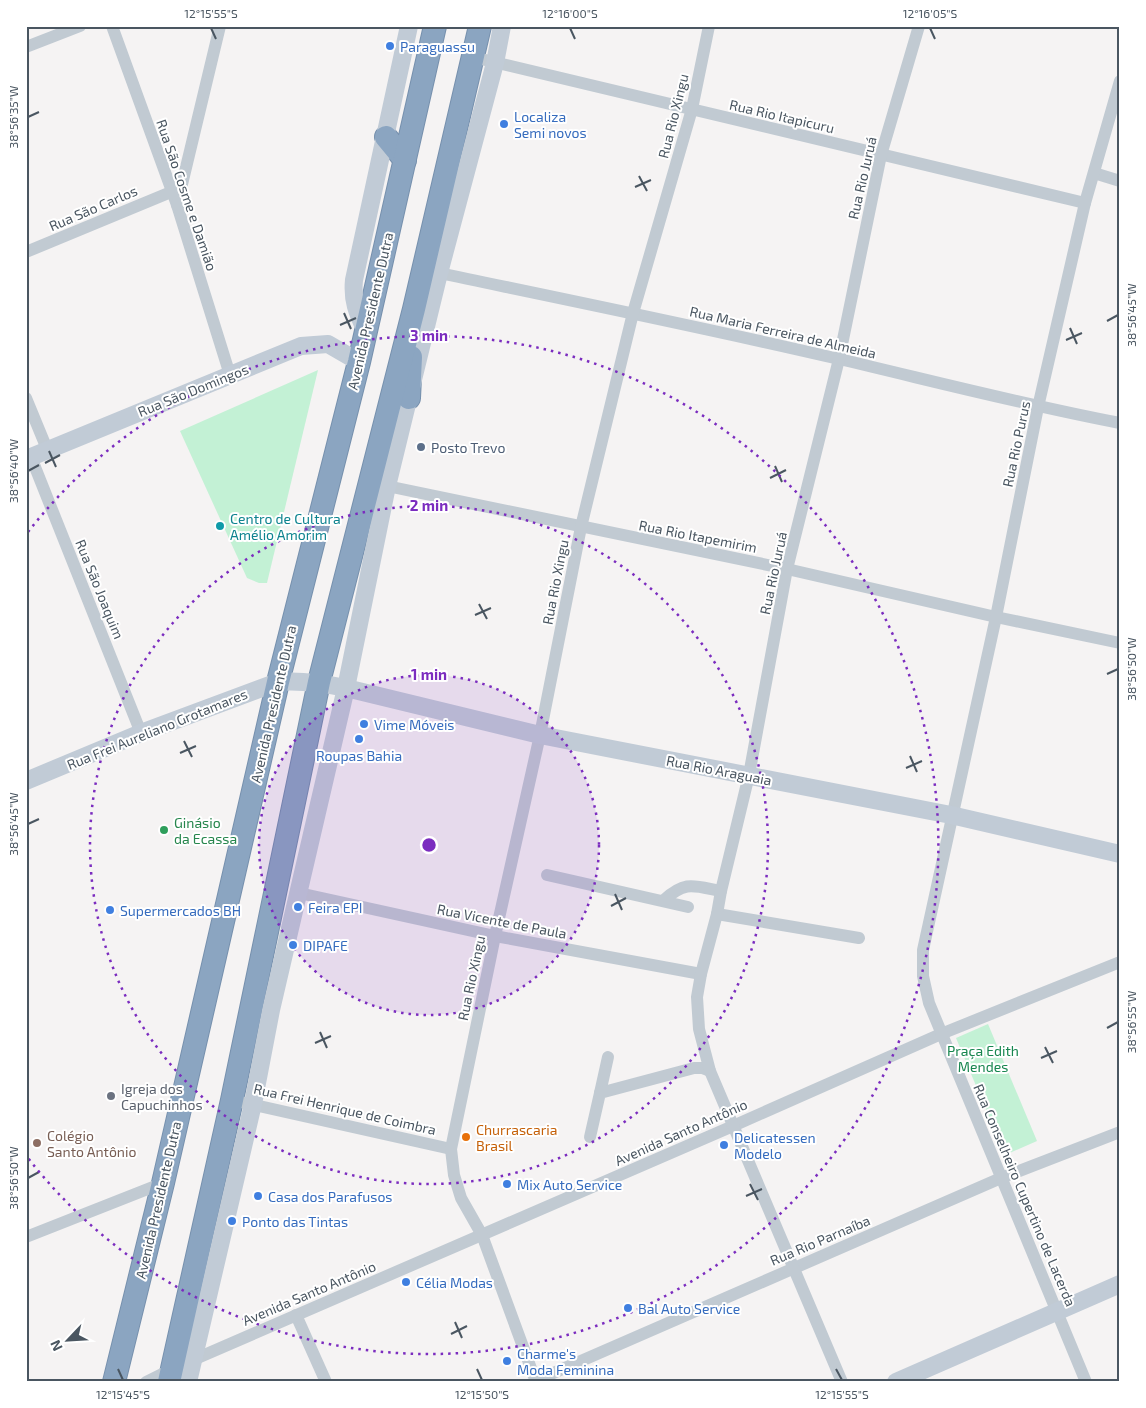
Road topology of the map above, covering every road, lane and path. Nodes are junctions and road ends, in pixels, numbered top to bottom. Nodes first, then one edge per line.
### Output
1 (80, 26) edge
2 (112, 26) edge
3 (220, 26) edge
4 (409, 26) edge
5 (435, 26) edge
6 (480, 26) edge
7 (502, 26) edge
8 (709, 26) edge
9 (920, 26) edge
10 (26, 47) edge
11 (473, 57) junction
12 (495, 63) junction
13 (1120, 81) edge
14 (692, 110) junction
15 (386, 137) junction
16 (881, 155) junction
17 (405, 160) junction
18 (1094, 173) junction
19 (1120, 181) edge
20 (171, 192) junction
21 (1085, 203) junction
22 (177, 205) junction
23 (26, 252) edge
24 (439, 273) junction
25 (414, 309) junction
26 (633, 313) junction
27 (366, 331) junction
28 (839, 359) junction
29 (359, 362) junction
30 (230, 375) junction
31 (26, 398) edge
32 (409, 398) junction
33 (1038, 407) junction
34 (1120, 423) edge
35 (35, 455) edge
36 (387, 486) junction
37 (581, 528) junction
38 (367, 532) junction
39 (788, 569) junction
40 (996, 617) junction
41 (1120, 642) edge
42 (278, 682) junction
43 (319, 682) junction
44 (346, 688) junction
45 (142, 733) junction
46 (540, 735) junction
47 (749, 775) junction
48 (26, 781) edge
49 (295, 795) junction
50 (320, 803) junction
51 (951, 815) junction
52 (1120, 854) edge
53 (548, 875) dead end
54 (721, 891) junction
55 (299, 893) junction
56 (664, 900) junction
57 (688, 907) dead end
58 (717, 914) junction
59 (495, 936) junction
60 (859, 938) dead end
61 (1120, 962) edge
62 (701, 974) junction
63 (261, 1008) junction
64 (941, 1034) junction
65 (608, 1057) dead end
66 (710, 1071) junction
67 (600, 1093) junction
68 (243, 1102) junction
69 (733, 1126) junction
70 (1120, 1132) edge
71 (590, 1137) dead end
72 (451, 1149) junction
73 (1001, 1178) junction
74 (163, 1183) junction
75 (482, 1234) junction
76 (26, 1237) edge
77 (793, 1268) junction
78 (1120, 1284) edge
79 (1058, 1310) junction
80 (296, 1315) junction
81 (180, 1373) edge
82 (536, 1381) edge
83 (114, 1382) edge
84 (146, 1382) edge
85 (326, 1382) edge
86 (842, 1382) edge
87 (896, 1382) edge
88 (1086, 1382) edge

1 - 10 street
2 - 20 street, Rua São Cosme e Damião
3 - 22 street
4 - 15 street
5 - 17 highway, Avenida Presidente Dutra
6 - 11 highway
7 - 12 street
8 - 14 street, Rua Rio Xingu
9 - 16 street, Rua Rio Juruá
11 - 12 street, Rua Rio Itapicuru
11 - 25 highway
12 - 14 street, Rua Rio Itapicuru
12 - 24 street
13 - 18 street, Rua Rio Purus
14 - 16 street, Rua Rio Itapicuru
14 - 26 street, Rua Rio Xingu
15 - 17 highway
15 - 27 street
16 - 21 street, Rua Rio Itapicuru
16 - 28 street, Rua Rio Juruá
17 - 27 highway, Avenida Presidente Dutra
18 - 19 street
18 - 21 street, Rua Rio Purus
20 - 22 street, Rua São Cosme e Damião
20 - 23 street, Rua São Carlos
21 - 33 street, Rua Rio Purus
22 - 30 street, Rua São Cosme e Damião
24 - 26 street, Rua Maria Ferreira de Almeida
24 - 32 street
25 - 32 highway
25 - 38 highway
26 - 28 street, Rua Maria Ferreira de Almeida
26 - 37 street, Rua Rio Xingu
27 - 29 highway, Avenida Presidente Dutra
28 - 33 street, Rua Maria Ferreira de Almeida
28 - 39 street, Rua Rio Juruá
29 - 30 street, Rua São Domingos
29 - 42 highway, Avenida Presidente Dutra
30 - 35 street, Rua São Domingos
31 - 35 street, Rua São Joaquim
32 - 36 street
33 - 34 street, Rua Maria Ferreira de Almeida
33 - 40 street, Rua Rio Purus
35 - 45 street, Rua São Joaquim
36 - 37 street, Rua Rio Itapemirim
36 - 38 street
37 - 39 street, Rua Rio Itapemirim
37 - 46 street, Rua Rio Xingu
38 - 43 highway
38 - 44 street
39 - 40 street, Rua Rio Itapemirim
39 - 47 street, Rua Rio Juruá
40 - 41 street, Rua Rio Itapemirim
40 - 51 street, Rua Rio Purus
42 - 43 street, Rua Frei Aureliano Grotamares
42 - 45 street, Rua Frei Aureliano Grotamares
42 - 74 highway, Avenida Presidente Dutra
43 - 44 street, Rua Rio Araguaia
43 - 49 highway
44 - 46 street, Rua Rio Araguaia
44 - 50 street
45 - 48 street, Rua Frei Aureliano Grotamares
46 - 47 street, Rua Rio Araguaia
46 - 59 street, Rua Rio Xingu
47 - 51 street, Rua Rio Araguaia
47 - 54 street, Rua Rio Juruá
49 - 50 street
49 - 63 highway
50 - 55 street
51 - 52 street, Rua Rio Araguaia
51 - 64 street, Rua Conselheiro Cupertino de Lacerda
53 - 56 street
54 - 56 street
54 - 58 street, Rua Rio Juruá
55 - 59 street, Rua Vicente de Paula
55 - 63 street
56 - 57 street
58 - 60 street
58 - 62 street, Rua Rio Juruá
59 - 62 street, Rua Vicente de Paula
59 - 72 street, Rua Rio Xingu
61 - 64 street, Avenida Santo Antônio
62 - 66 street, Rua Rio Juruá
63 - 68 highway
64 - 69 street, Avenida Santo Antônio
64 - 73 street, Rua Conselheiro Cupertino de Lacerda
65 - 67 street
66 - 67 street
66 - 69 street, Rua Rio Juruá
67 - 71 street
68 - 72 street, Rua Frei Henrique de Coimbra
68 - 81 highway
69 - 75 street, Avenida Santo Antônio
69 - 77 street, Rua Rio Juruá
70 - 73 street, Rua Rio Parnaíba
72 - 75 street, Rua Rio Xingu
73 - 77 street, Rua Rio Parnaíba
73 - 79 street, Rua Conselheiro Cupertino de Lacerda
74 - 76 street
74 - 83 highway, Avenida Presidente Dutra
75 - 80 street, Avenida Santo Antônio
75 - 82 street, Rua Rio Xingu
77 - 82 street, Rua Rio Parnaíba
77 - 86 street, Rua Rio Juruá
78 - 79 street
79 - 87 street
79 - 88 street, Rua Conselheiro Cupertino de Lacerda
80 - 81 street, Avenida Santo Antônio
80 - 85 street
81 - 84 street, Avenida Santo Antônio

